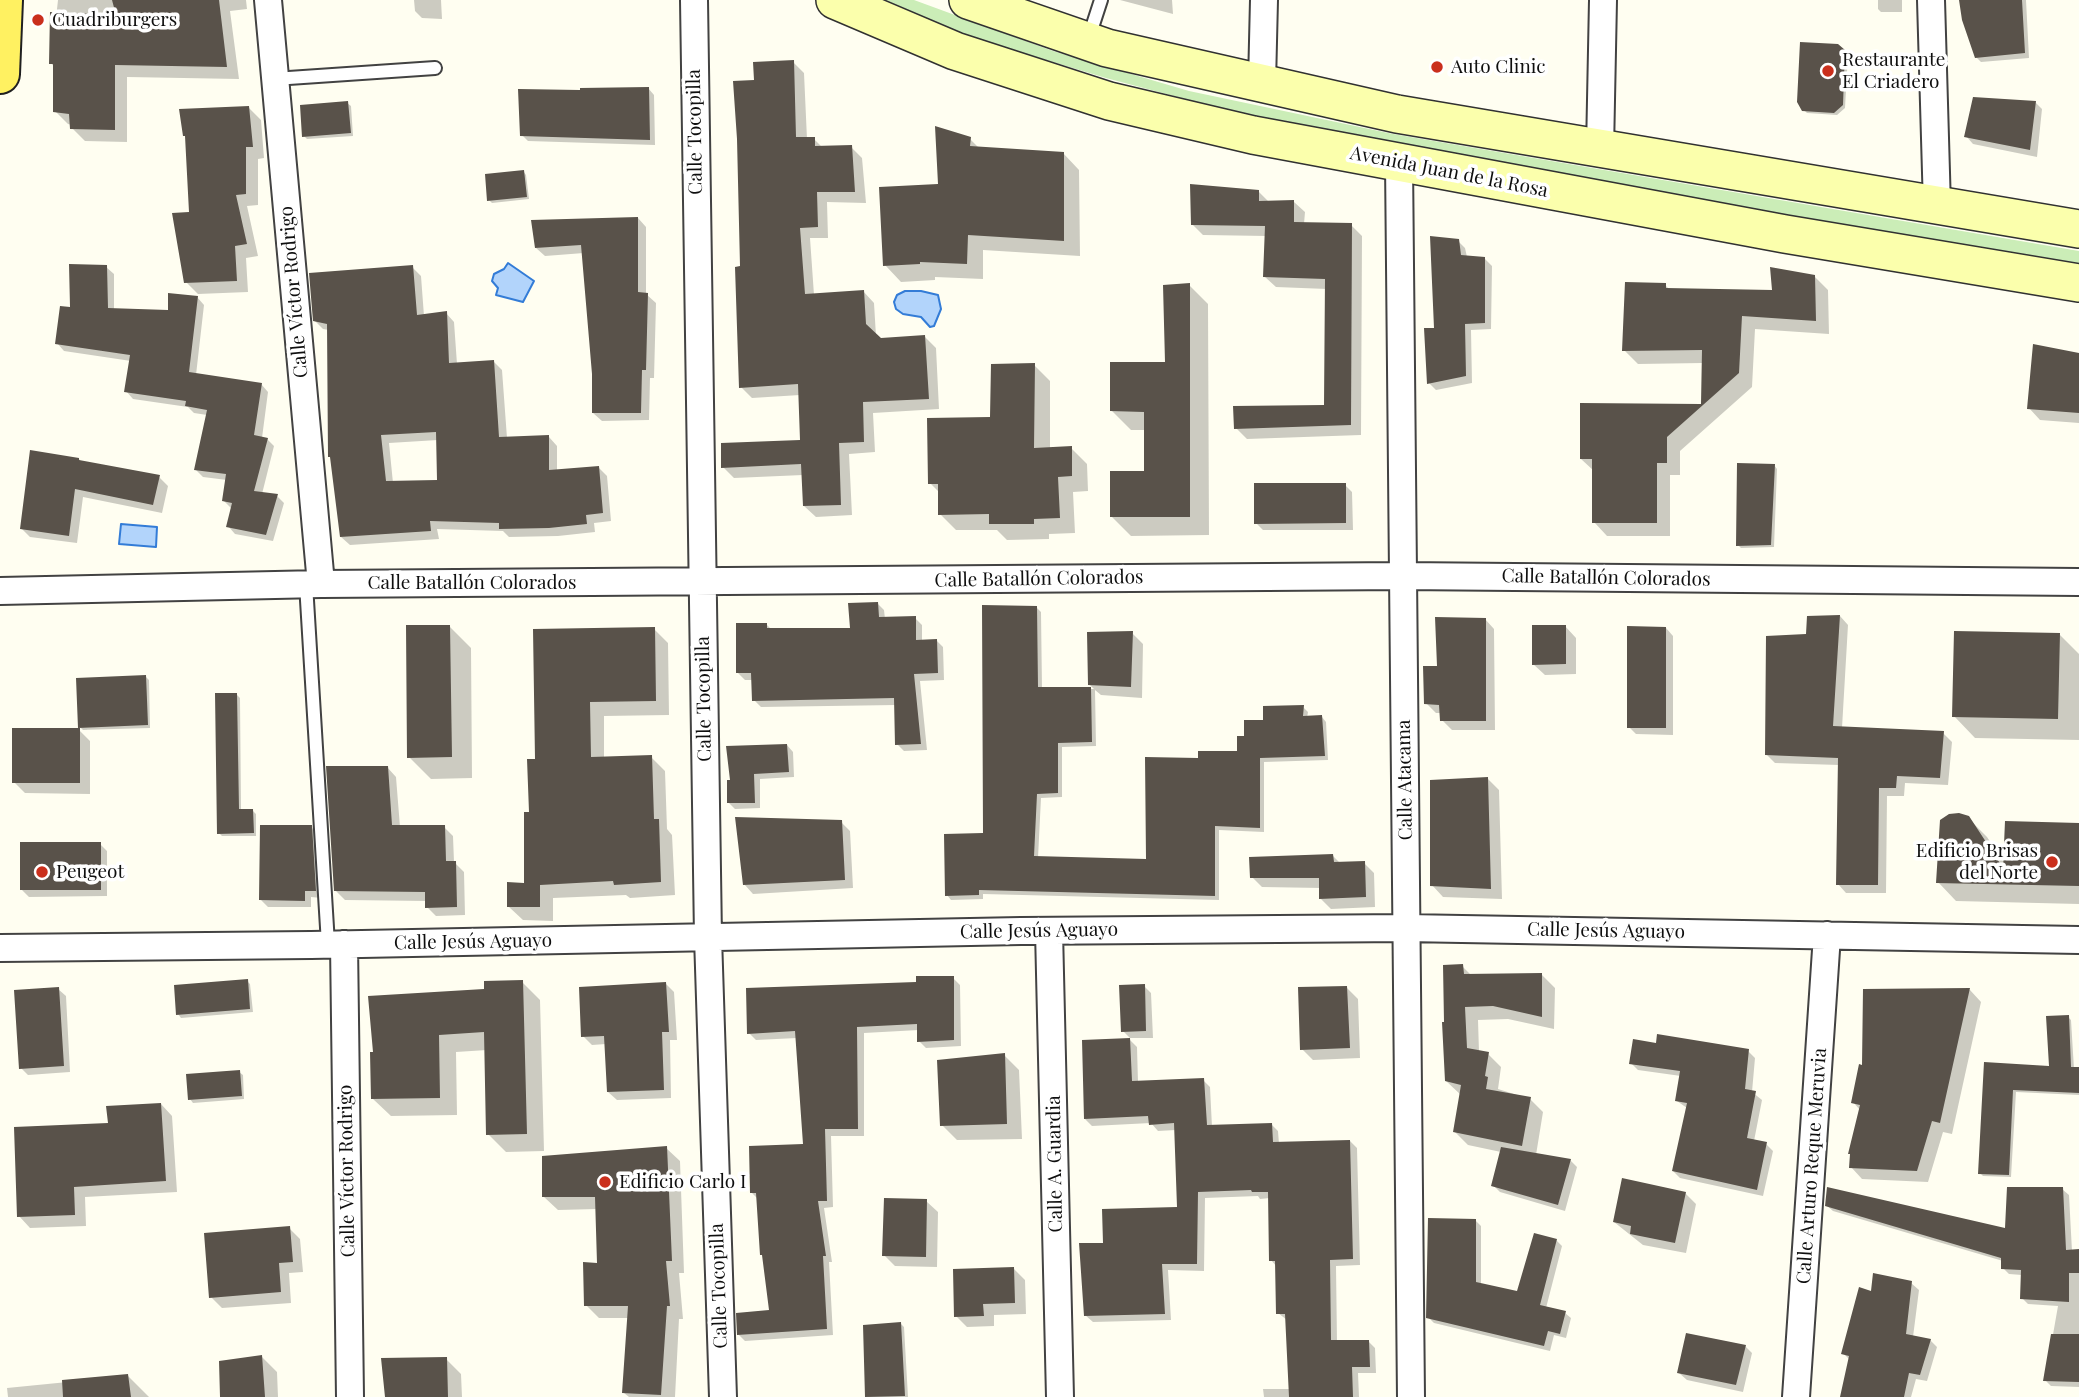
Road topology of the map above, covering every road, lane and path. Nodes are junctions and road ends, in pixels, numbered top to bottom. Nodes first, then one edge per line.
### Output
1 (3, 0) edge
2 (268, 0) edge
3 (694, 0) edge
4 (835, 0) edge
5 (969, 0) edge
6 (1101, 0) edge
7 (1264, 0) edge
8 (1603, 0) edge
9 (1931, 0) edge
10 (1088, 41) junction
11 (435, 68) dead end
12 (0, 74) edge
13 (274, 79) junction
14 (1262, 83) junction
15 (1600, 150) junction
16 (1399, 162) junction
17 (1937, 207) junction
18 (2079, 229) edge
19 (2079, 283) edge
20 (1402, 576) junction
21 (701, 582) junction
22 (2079, 582) edge
23 (314, 584) junction
24 (0, 592) edge
25 (1406, 928) junction
26 (1049, 931) junction
27 (1827, 935) junction
28 (708, 937) junction
29 (2079, 940) edge
30 (336, 944) junction
31 (0, 948) edge
32 (350, 1397) edge
33 (723, 1397) edge
34 (1060, 1397) edge
35 (1411, 1397) edge
36 (1796, 1397) edge

1 - 12 main road
2 - 13 street, Calle Víctor Rodrigo
3 - 21 street, Calle Tocopilla
4 - 16 main road, Avenida Juan de la Rosa
5 - 10 main road
6 - 10 lane
7 - 14 street
8 - 15 street
9 - 17 street
10 - 14 main road
11 - 13 lane
13 - 23 street, Calle Víctor Rodrigo
14 - 15 main road
15 - 17 main road
16 - 19 main road, Avenida Juan de la Rosa
16 - 20 street, Calle Atacama
17 - 18 main road
20 - 21 street, Calle Batallón Colorados
20 - 22 street, Calle Batallón Colorados
20 - 25 street, Calle Atacama
21 - 23 street, Calle Batallón Colorados
21 - 28 street, Calle Tocopilla
23 - 24 street, Calle Batallón Colorados
23 - 30 lane, Calle Víctor Rodrigo
25 - 26 street, Calle Jesús Aguayo
25 - 27 street, Calle Jesús Aguayo
25 - 35 street, Calle Atacama
26 - 28 street, Calle Jesús Aguayo
26 - 34 street, Calle A. Guardia
27 - 29 street, Calle Jesús Aguayo
27 - 36 street, Calle Arturo Reque Meruvia
28 - 30 street, Calle Jesús Aguayo
28 - 33 street, Calle Tocopilla
30 - 31 street, Calle Jesús Aguayo
30 - 32 street, Calle Víctor Rodrigo

